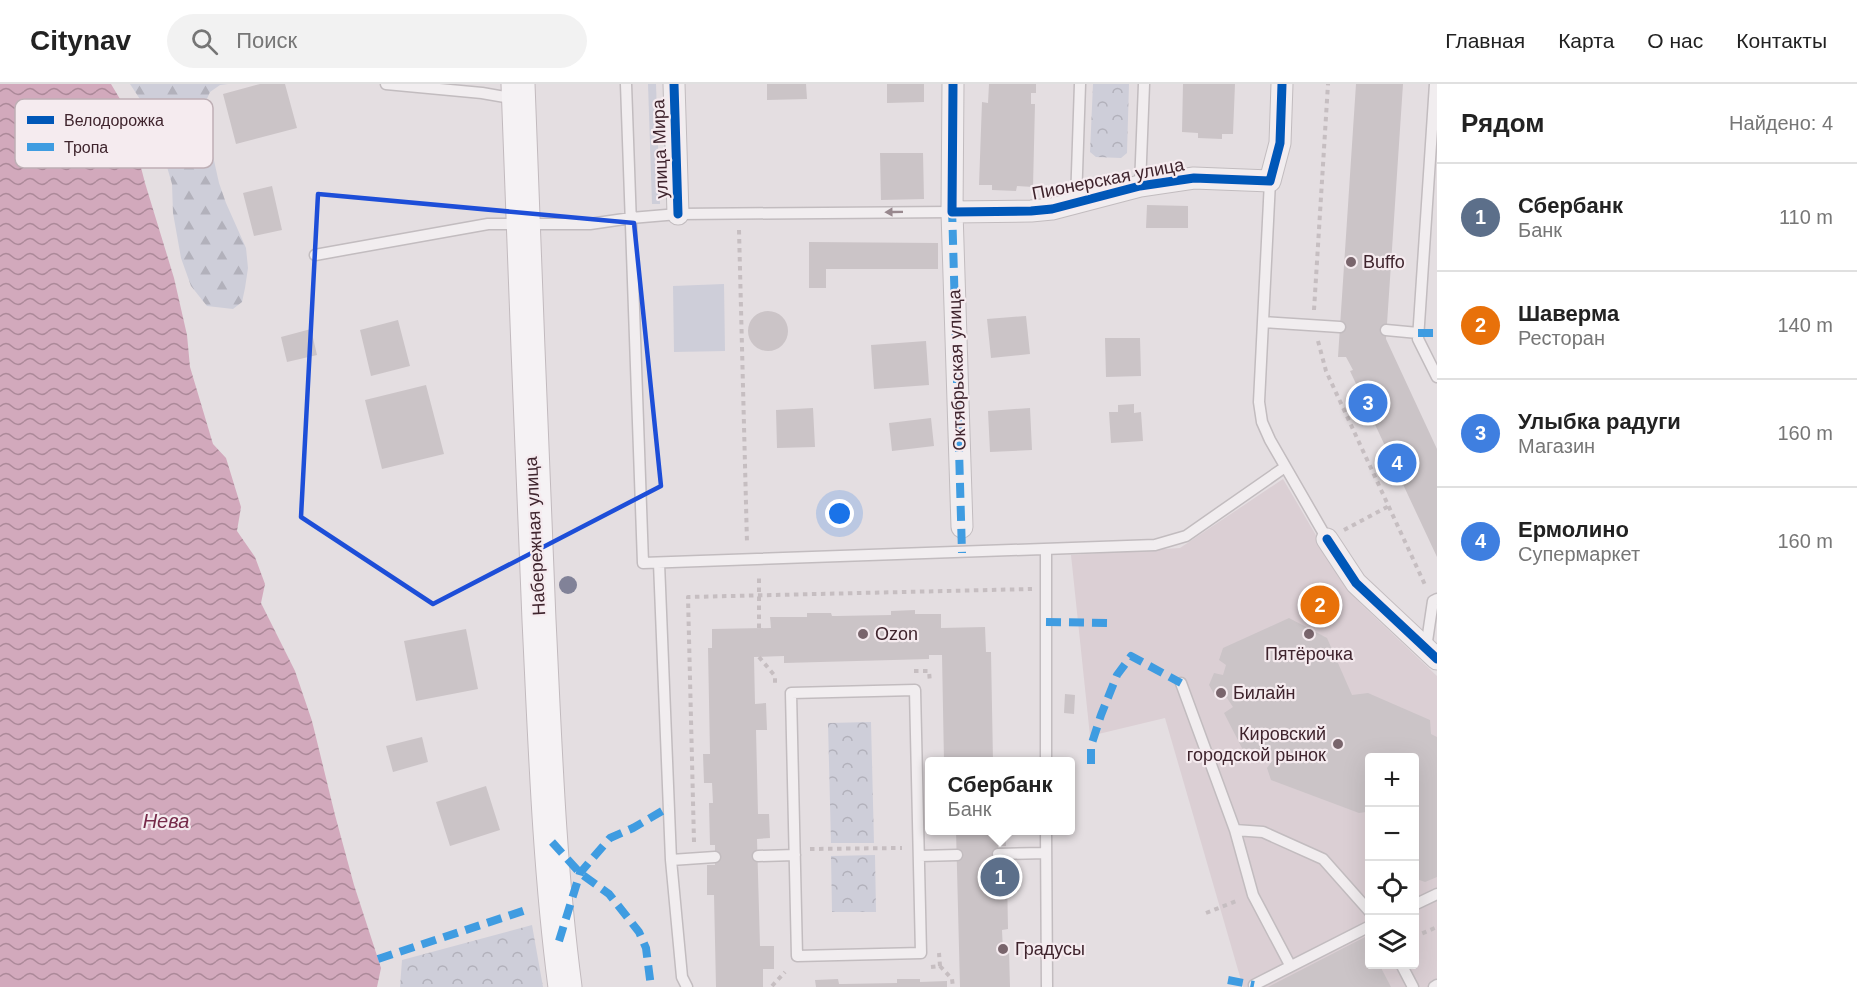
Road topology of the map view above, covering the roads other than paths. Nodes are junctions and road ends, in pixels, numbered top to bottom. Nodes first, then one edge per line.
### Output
1 (386, 84) edge
2 (626, 84) edge
3 (674, 84) edge
4 (953, 84) edge
5 (1080, 84) edge
6 (1144, 84) edge
7 (1282, 84) edge
8 (1436, 84) edge
9 (518, 92) edge
10 (1270, 181) junction
11 (1140, 186) junction
12 (1076, 202) junction
13 (952, 212) junction
14 (678, 214) junction
15 (631, 218) junction
16 (522, 224) junction
17 (315, 255) dead end
18 (1263, 322) junction
19 (1340, 327) dead end
20 (1386, 330) dead end
21 (1418, 333) junction
22 (1437, 377) edge
23 (1285, 467) junction
24 (962, 527) dead end
25 (1327, 538) joint
26 (1046, 550) junction
27 (659, 563) junction
28 (1435, 600) edge
29 (1432, 653) edge
30 (1181, 683) dead end
31 (1046, 757) edge
32 (917, 796) junction
33 (925, 796) edge
34 (1235, 830) junction
35 (1046, 835) edge
36 (795, 852) junction
37 (919, 852) junction
38 (1046, 853) junction
39 (998, 854) dead end
40 (957, 855) dead end
41 (758, 856) dead end
42 (715, 857) dead end
43 (671, 860) junction
44 (1437, 894) edge
45 (1419, 903) edge
46 (1365, 906) edge
47 (1365, 928) edge
48 (1290, 965) junction
49 (1404, 969) edge
50 (565, 987) edge
51 (687, 987) edge
52 (1047, 987) edge
53 (1255, 987) edge
54 (1413, 987) edge

1 - 9 lane
2 - 15 lane
3 - 14 street, улица Мира
4 - 13 street, Октябрьская улица
5 - 12 lane
6 - 11 lane
7 - 10 street
8 - 21 lane
9 - 16 main road, Набережная улица
10 - 11 street, Пионерская улица
10 - 18 lane
11 - 12 street, Пионерская улица
12 - 13 street, Пионерская улица
13 -> 14 lane
13 - 24 street, Октябрьская улица
14 - 15 lane
15 - 16 lane
15 - 27 lane
16 - 17 lane
16 - 50 main road, Набережная улица
18 - 19 lane
18 - 23 lane
20 - 21 lane
21 - 22 lane
23 - 25 lane
23 - 26 lane
25 - 29 street
26 - 27 lane
26 - 31 lane
27 - 43 lane
28 - 29 lane
30 - 34 lane
32 - 33 lane
32 - 36 lane
32 - 37 lane
34 - 46 lane
34 - 48 lane
35 - 38 lane
36 - 37 lane
36 - 41 lane
37 - 40 lane
38 - 39 lane
38 - 52 lane
42 - 43 lane
43 - 51 lane
44 - 45 lane
47 - 48 lane
48 - 53 lane
49 - 54 lane

